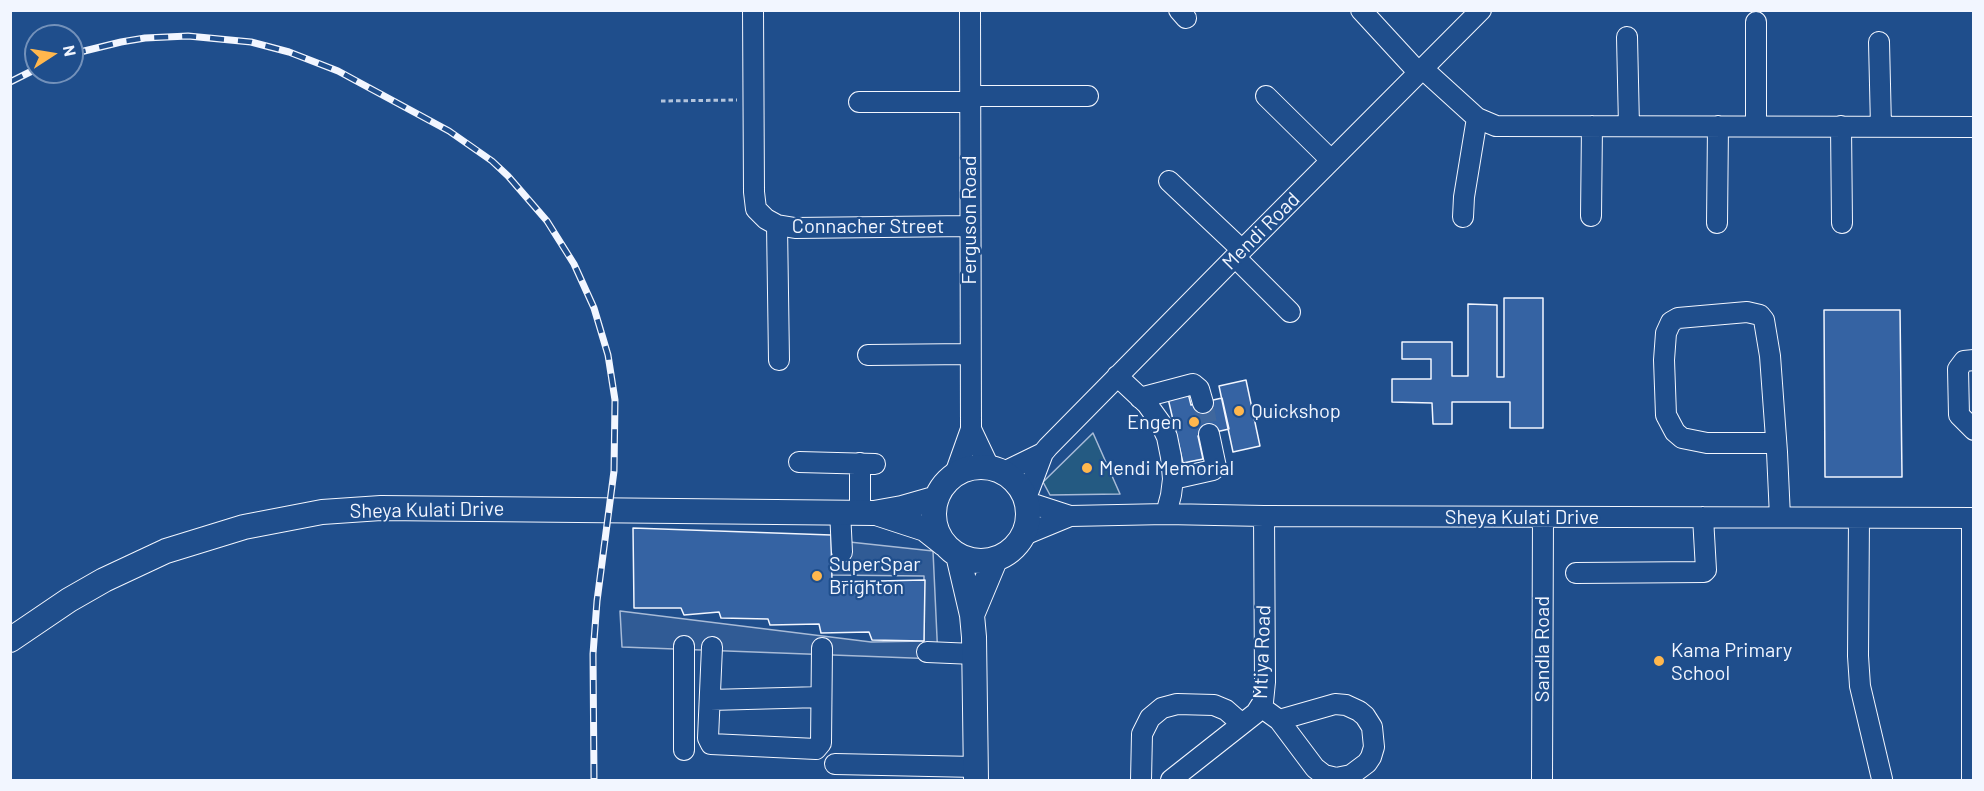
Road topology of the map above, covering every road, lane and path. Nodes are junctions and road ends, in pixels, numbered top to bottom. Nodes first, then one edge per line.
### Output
1 (753, 10) edge
2 (970, 10) edge
3 (1361, 10) edge
4 (1481, 10) edge
5 (1756, 22) dead end
6 (1627, 37) dead end
7 (1879, 42) dead end
8 (1421, 71) junction
9 (1088, 96) dead end
10 (1266, 96) dead end
11 (754, 99) junction
12 (969, 99) junction
13 (661, 101) dead end
14 (858, 102) dead end
15 (1477, 118) junction
16 (1592, 126) junction
17 (1629, 126) junction
18 (1718, 126) junction
19 (1756, 126) junction
20 (1842, 126) junction
21 (1881, 126) junction
22 (1974, 127) edge
23 (1331, 160) junction
24 (1169, 181) dead end
25 (1591, 216) dead end
26 (1463, 218) dead end
27 (1717, 223) dead end
28 (1842, 223) dead end
29 (777, 225) junction
30 (969, 226) junction
31 (1239, 253) junction
32 (1290, 312) dead end
33 (970, 354) junction
34 (868, 355) dead end
35 (779, 360) dead end
36 (1974, 360) edge
37 (1117, 376) junction
38 (1140, 398) junction
39 (1203, 402) tunnel mouth
40 (971, 429) junction
41 (1974, 430) edge
42 (1209, 434) tunnel mouth
43 (1776, 442) junction
44 (1042, 453) junction
45 (799, 462) dead end
46 (997, 470) junction
47 (955, 474) junction
48 (1173, 479) junction
49 (937, 498) junction
50 (1027, 500) junction
51 (858, 512) junction
52 (1166, 514) junction
53 (1070, 516) junction
54 (1264, 516) junction
55 (1543, 517) junction
56 (1703, 517) junction
57 (1780, 517) junction
58 (1859, 518) junction
59 (1973, 518) edge
60 (1024, 535) junction
61 (952, 550) junction
62 (842, 552) dead end
63 (995, 560) junction
64 (1576, 573) dead end
65 (972, 615) junction
66 (10, 640) edge
67 (1973, 641) edge
68 (684, 646) dead end
69 (712, 647) dead end
70 (822, 648) dead end
71 (927, 652) dead end
72 (974, 654) junction
73 (821, 697) junction
74 (710, 699) junction
75 (1261, 707) junction
76 (1279, 720) junction
77 (1242, 724) junction
78 (1973, 744) edge
79 (684, 750) dead end
80 (835, 764) dead end
81 (976, 774) edge
82 (1881, 779) dead end
83 (1141, 780) edge
84 (1171, 780) edge
85 (1542, 780) edge
86 (1972, 780) edge

1 - 11 street, Connacher Street
2 - 12 street, Ferguson Road
3 - 8 street
4 - 8 street, Mendi Road
5 - 19 street
6 - 17 street
7 - 21 street
8 - 15 street
8 - 23 street, Mendi Road
9 - 12 street
10 - 23 street
11 - 13 path
11 - 29 street, Connacher Street
12 - 14 street
12 - 30 street, Ferguson Road
15 - 16 street
15 - 26 street
16 - 17 street
16 - 25 street
17 - 18 street
18 - 19 street
18 - 27 street
19 - 20 street
20 - 21 street
20 - 28 street
21 - 22 street
23 - 31 street, Mendi Road
24 - 31 street
29 - 30 street, Connacher Street
29 - 35 street
30 - 33 street, Ferguson Road
31 - 32 street
31 - 37 street, Mendi Road
33 - 34 street
33 - 40 street, Ferguson Road
36 - 41 street
37 - 38 street
37 - 44 street, Mendi Road
38 - 39 street
38 - 48 street
40 - 46 street, Ferguson Road
40 - 47 street, Ferguson Road
42 - 48 street
43 - 43 street
43 - 57 street
44 - 46 street, Mendi Road
44 - 50 street, Mendi Road
45 - 51 street
46 - 47 main road
46 - 50 main road
47 - 49 main road
48 - 52 street
49 - 51 main road, Sheya Kulati Drive
49 - 61 main road
50 - 53 street, Sheya Kulati Drive
50 - 60 main road
51 - 61 main road, Sheya Kulati Drive
51 - 62 street
51 - 66 main road, Sheya Kulati Drive
52 - 53 street, Sheya Kulati Drive
52 - 54 street, Sheya Kulati Drive
53 - 60 street, Sheya Kulati Drive
54 - 55 street, Sheya Kulati Drive
54 - 75 street, Mtiya Road
55 - 56 street, Sheya Kulati Drive
55 - 85 street, Sandla Road
56 - 57 street, Sheya Kulati Drive
56 - 64 street
57 - 58 street, Sheya Kulati Drive
58 - 59 street, Sheya Kulati Drive
58 - 82 street
59 - 67 street
60 - 63 main road
61 - 63 main road
61 - 65 main road
63 - 65 main road
65 - 72 main road
67 - 78 street
68 - 79 street
69 - 74 street
70 - 73 street
71 - 72 street
72 - 81 main road
73 - 74 street
73 - 74 street
75 - 76 street
75 - 77 street, Mtiya Road
76 - 76 street
77 - 83 street
77 - 84 street, Mtiya Road
78 - 86 street
80 - 81 street

